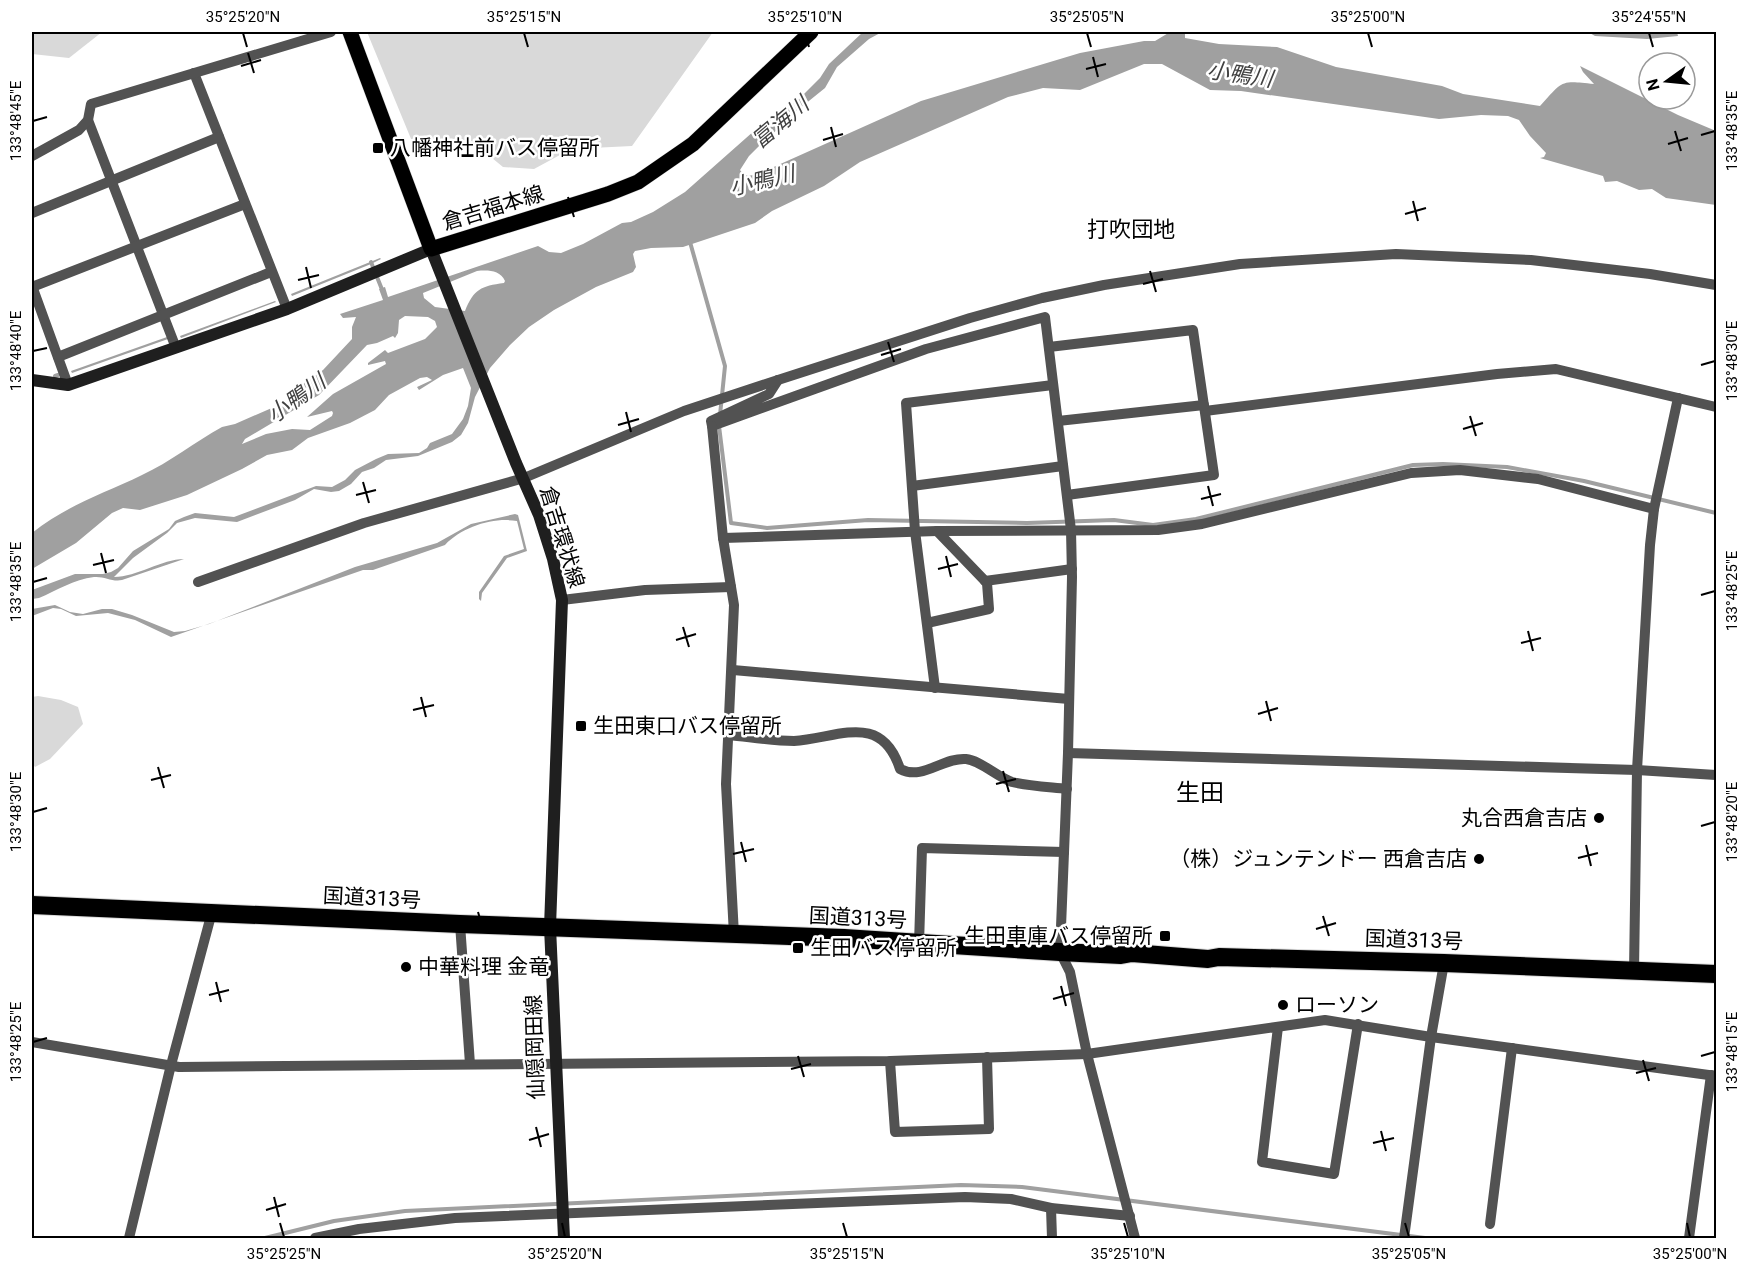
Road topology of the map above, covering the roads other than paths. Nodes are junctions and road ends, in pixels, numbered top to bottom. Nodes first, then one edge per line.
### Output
1 (331, 32) edge
2 (350, 32) edge
3 (811, 32) edge
4 (194, 73) junction
5 (88, 120) junction
6 (219, 137) junction
7 (32, 156) edge
8 (112, 181) junction
9 (245, 204) junction
10 (32, 213) edge
11 (138, 246) junction
12 (431, 249) junction
13 (271, 272) junction
14 (1716, 285) edge
15 (32, 287) edge
16 (287, 309) junction
17 (165, 314) junction
18 (1049, 347) junction
19 (176, 348) junction
20 (58, 357) junction
21 (32, 380) edge
22 (778, 380) junction
23 (68, 385) junction
24 (1053, 385) junction
25 (1678, 398) junction
26 (1716, 407) edge
27 (1204, 408) junction
28 (1058, 421) junction
29 (712, 426) junction
30 (1063, 466) junction
31 (524, 478) junction
32 (912, 486) junction
33 (1066, 495) junction
34 (1654, 509) junction
35 (1071, 530) junction
36 (915, 531) junction
37 (937, 531) junction
38 (723, 538) junction
39 (1072, 569) junction
40 (985, 581) junction
41 (198, 582) dead end
42 (731, 587) junction
43 (562, 600) junction
44 (927, 624) junction
45 (733, 670) junction
46 (935, 688) junction
47 (1069, 699) junction
48 (729, 735) junction
49 (1068, 753) junction
50 (1637, 770) junction
51 (1716, 775) edge
52 (1067, 789) junction
53 (1064, 852) junction
54 (32, 905) edge
55 (212, 912) junction
56 (460, 924) junction
57 (550, 927) junction
58 (734, 935) junction
59 (920, 944) junction
60 (1060, 952) junction
61 (1444, 963) junction
62 (1634, 970) junction
63 (1716, 974) edge
64 (1358, 1024) junction
65 (1278, 1027) junction
66 (1431, 1037) junction
67 (32, 1042) edge
68 (1512, 1048) junction
69 (1087, 1054) junction
70 (987, 1057) junction
71 (890, 1061) junction
72 (470, 1064) junction
73 (555, 1064) junction
74 (171, 1065) junction
75 (1714, 1075) edge
76 (1051, 1208) junction
77 (563, 1213) junction
78 (1130, 1216) junction
79 (1490, 1224) dead end
80 (129, 1239) edge
81 (315, 1239) edge
82 (564, 1239) edge
83 (1052, 1239) edge
84 (1136, 1239) edge
85 (1404, 1239) edge
86 (1689, 1239) edge

1 - 4 street
2 - 12 main road, 倉吉福本線
3 - 12 main road, 倉吉福本線
4 - 5 street
4 - 6 street
5 - 7 street
5 - 8 street
6 - 8 street
6 - 9 street
8 - 10 street
8 - 11 street
9 - 11 street
9 - 13 street
11 - 15 street
11 - 17 street
12 - 16 main road
12 - 31 main road, 倉吉環状線
13 - 16 street
13 - 17 street
14 - 22 street
15 - 20 street
16 - 19 main road
17 - 19 street
17 - 20 street
18 - 24 street
18 - 27 street
18 - 29 street
19 - 23 main road
20 - 23 street
21 - 23 main road
22 - 29 street
22 - 31 street
24 - 28 street
24 - 32 street
25 - 26 street
25 - 27 street
25 - 34 street
27 - 28 street
27 - 33 street
28 - 30 street
29 - 38 street
30 - 32 street
30 - 33 street
31 - 41 street
31 - 43 main road, 倉吉環状線
32 - 36 street
33 - 35 street
34 - 35 street
34 - 50 street
35 - 37 street
35 - 39 street
36 - 37 street
36 - 38 street
36 - 44 street
37 - 40 street
38 - 42 street
39 - 40 street
39 - 47 street
40 - 44 street
42 - 43 street
42 - 45 street
43 - 57 main road, 倉吉環状線
44 - 46 street
45 - 46 street
45 - 48 street
46 - 47 street
47 - 49 street
48 - 52 street
48 - 58 street
49 - 50 street
49 - 52 street
50 - 51 street
50 - 62 street
52 - 53 street
53 - 59 street
53 - 60 street
54 - 55 highway, 国道313号
55 - 56 highway, 国道313号
55 - 74 street
56 - 57 highway, 国道313号
56 - 72 street
57 - 58 highway, 国道313号
57 - 73 main road, 仙隠岡田線
58 - 59 highway, 国道313号
59 - 60 highway, 国道313号
60 - 61 highway, 国道313号
60 - 69 street
61 - 62 highway, 国道313号
61 - 66 street
62 - 63 highway, 国道313号
64 - 65 street
64 - 65 street
64 - 66 street
65 - 69 street
66 - 68 street
66 - 85 street
67 - 74 street
68 - 75 street
68 - 79 street
69 - 70 street
69 - 78 street
70 - 71 street
70 - 71 street
71 - 73 street
72 - 73 street
72 - 74 street
73 - 77 main road, 仙隠岡田線
74 - 80 street
75 - 86 street
76 - 77 street
76 - 78 street
76 - 83 street
77 - 81 street
77 - 82 main road, 仙隠岡田線
78 - 84 street

